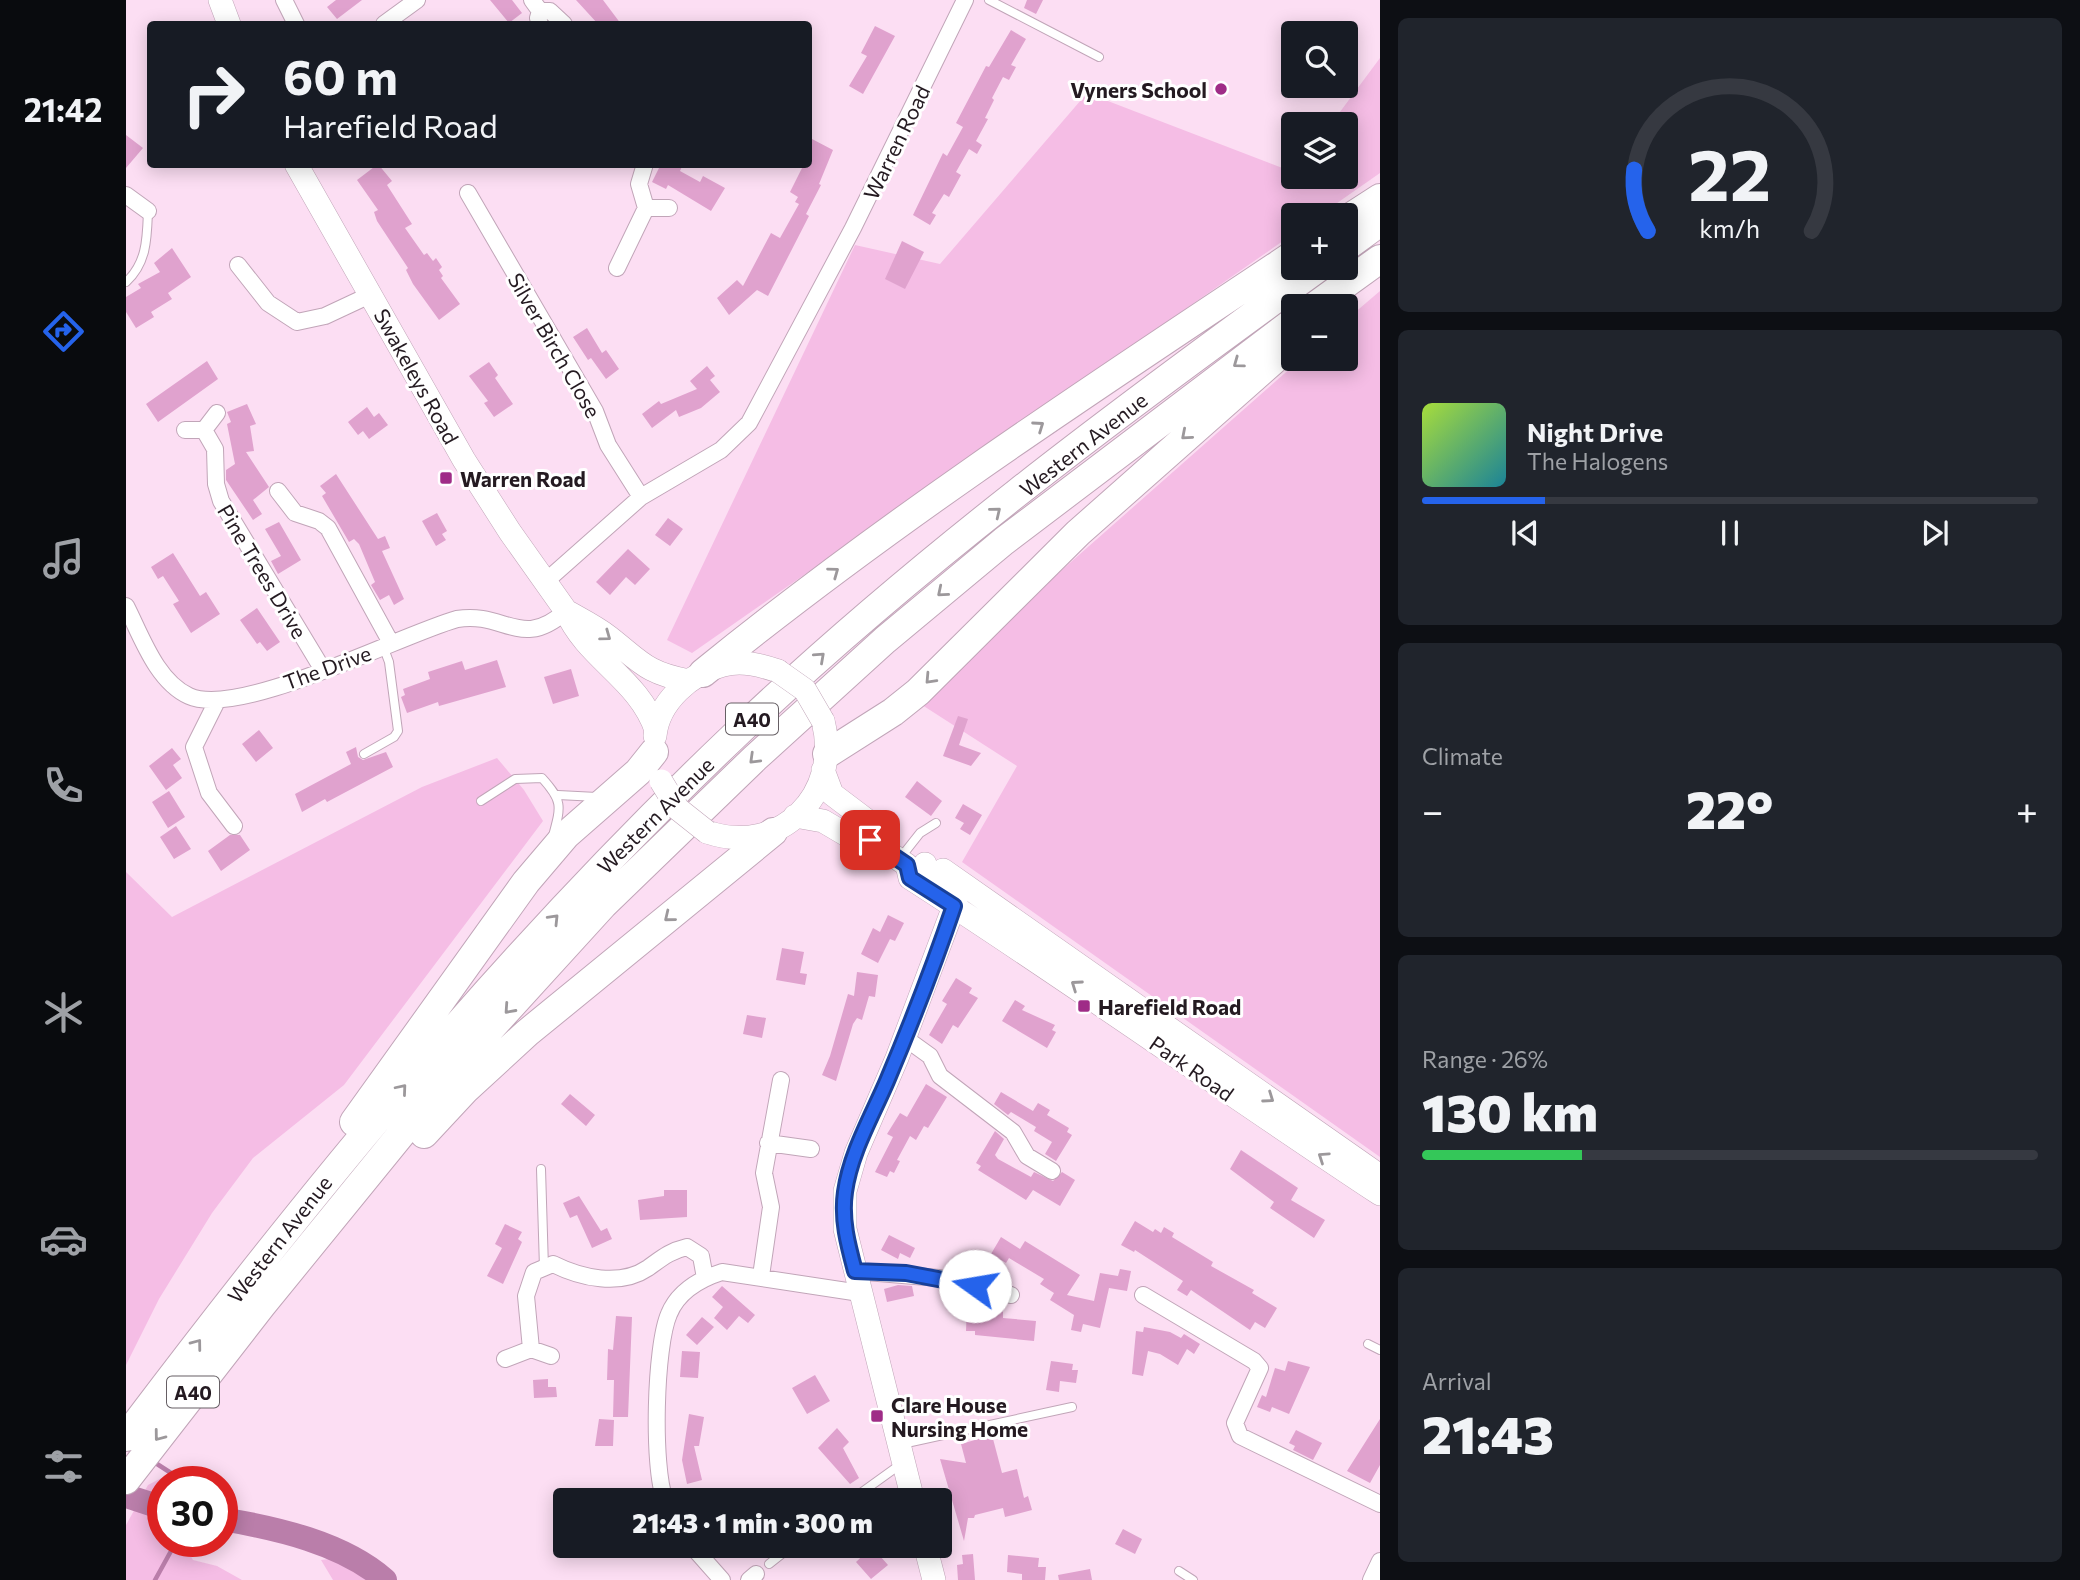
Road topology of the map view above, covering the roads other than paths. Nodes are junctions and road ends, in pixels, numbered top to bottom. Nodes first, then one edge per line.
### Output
1 (220, 0) edge
2 (284, 0) edge
3 (417, 0) edge
4 (965, 0) edge
5 (989, 0) edge
6 (537, 12) edge
7 (228, 21) edge
8 (294, 21) edge
9 (388, 21) edge
10 (561, 21) edge
11 (1099, 57) dead end
12 (303, 168) edge
13 (644, 168) edge
14 (468, 193) dead end
15 (126, 195) edge
16 (1380, 198) edge
17 (646, 208) junction
18 (669, 208) dead end
19 (148, 211) joint
20 (1358, 212) edge
21 (1380, 222) edge
22 (1358, 238) edge
23 (1380, 259) edge
24 (1281, 263) edge
25 (238, 265) dead end
26 (617, 268) dead end
27 (1380, 268) edge
28 (1302, 280) edge
29 (126, 282) edge
30 (372, 294) junction
31 (1332, 294) edge
32 (1349, 294) edge
33 (1281, 331) edge
34 (1281, 354) edge
35 (217, 413) dead end
36 (185, 429) dead end
37 (204, 430) junction
38 (278, 491) dead end
39 (641, 497) junction
40 (545, 582) junction
41 (126, 606) edge
42 (566, 611) junction
43 (387, 645) junction
44 (323, 670) junction
45 (696, 677) junction
46 (217, 701) junction
47 (655, 741) junction
48 (364, 754) dead end
49 (825, 762) junction
50 (558, 795) junction
51 (606, 798) junction
52 (481, 801) dead end
53 (936, 823) dead end
54 (784, 824) junction
55 (234, 826) dead end
56 (870, 840) junction
57 (548, 855) junction
58 (910, 863) junction
59 (954, 906) junction
60 (905, 1038) junction
61 (780, 1080) dead end
62 (768, 1143) junction
63 (811, 1149) dead end
64 (541, 1169) dead end
65 (1052, 1171) dead end
66 (1380, 1176) edge
67 (1380, 1194) edge
68 (265, 1255) junction
69 (544, 1268) junction
70 (761, 1276) junction
71 (705, 1278) junction
72 (857, 1282) junction
73 (1011, 1295) dead end
74 (1143, 1295) dead end
75 (258, 1302) junction
76 (1368, 1344) dead end
77 (531, 1349) junction
78 (1380, 1350) edge
79 (551, 1356) dead end
80 (506, 1359) dead end
81 (1072, 1407) dead end
82 (126, 1437) edge
83 (902, 1454) junction
84 (126, 1480) edge
85 (663, 1488) edge
86 (864, 1488) edge
87 (911, 1488) edge
88 (1380, 1504) edge
89 (703, 1558) edge
90 (777, 1558) edge
91 (928, 1558) edge
92 (1380, 1561) edge
93 (1179, 1571) dead end
94 (758, 1573) edge
95 (722, 1580) edge
96 (934, 1580) edge
97 (1193, 1580) edge
98 (1371, 1580) edge

1 - 7 main road
2 - 8 street
3 - 9 street
4 - 39 street, Warren Road
5 - 11 lane
6 - 10 street
12 - 30 main road, Swakeleys Road
13 - 17 street
14 - 39 street, Silver Birch Close
15 - 19 street
16 - 20 highway
17 - 18 street
17 - 26 street
19 - 29 lane
21 - 22 highway
23 - 31 highway
45 -> 24 highway
25 - 30 street
27 - 32 highway
68 -> 28 highway, Western Avenue / A40
30 - 40 main road, Swakeleys Road
33 -> 75 highway, Western Avenue / A40
34 -> 49 highway
35 - 37 street
36 - 37 street
37 - 44 street, Pine Trees Drive
38 - 43 street
39 - 40 street, Warren Road
40 - 42 main road, Swakeleys Road
41 - 46 street, The Drive
42 - 43 street, The Drive
42 -> 45 main road, Swakeleys Road
42 - 47 main road, Swakeleys Road
43 - 44 street, The Drive
43 - 48 lane
44 - 46 street, The Drive
45 - 47 main road
45 - 49 main road, bridge
46 - 55 street
47 - 51 highway
47 - 54 main road, bridge
49 - 54 main road
49 - 56 main road, Park Road
50 - 51 lane
50 - 52 lane
50 - 57 lane
51 - 57 highway
53 - 58 lane
54 - 56 main road, Park Road
54 -> 75 highway, A40
56 - 58 main road, Park Road
57 - 68 highway
58 - 59 main road, Park Road
58 -> 66 main road, Park Road
59 - 60 main road
67 -> 59 main road, Park Road
60 - 65 street
60 - 72 main road
61 - 62 street
62 - 63 street
62 - 70 street
64 - 69 lane
68 - 75 highway, Western Avenue / A40
69 - 71 street
69 - 77 street
70 - 71 street
70 - 72 street
71 - 85 street
72 - 73 street
72 - 83 main road
74 - 88 street
82 -> 75 highway, Western Avenue / A40
75 -> 84 highway, A40
76 - 78 lane
77 - 79 street
77 - 80 street
81 - 83 lane
83 - 86 lane
83 - 87 main road
89 - 95 street
90 - 94 lane
91 - 96 main road
92 - 98 street
93 - 97 lane

